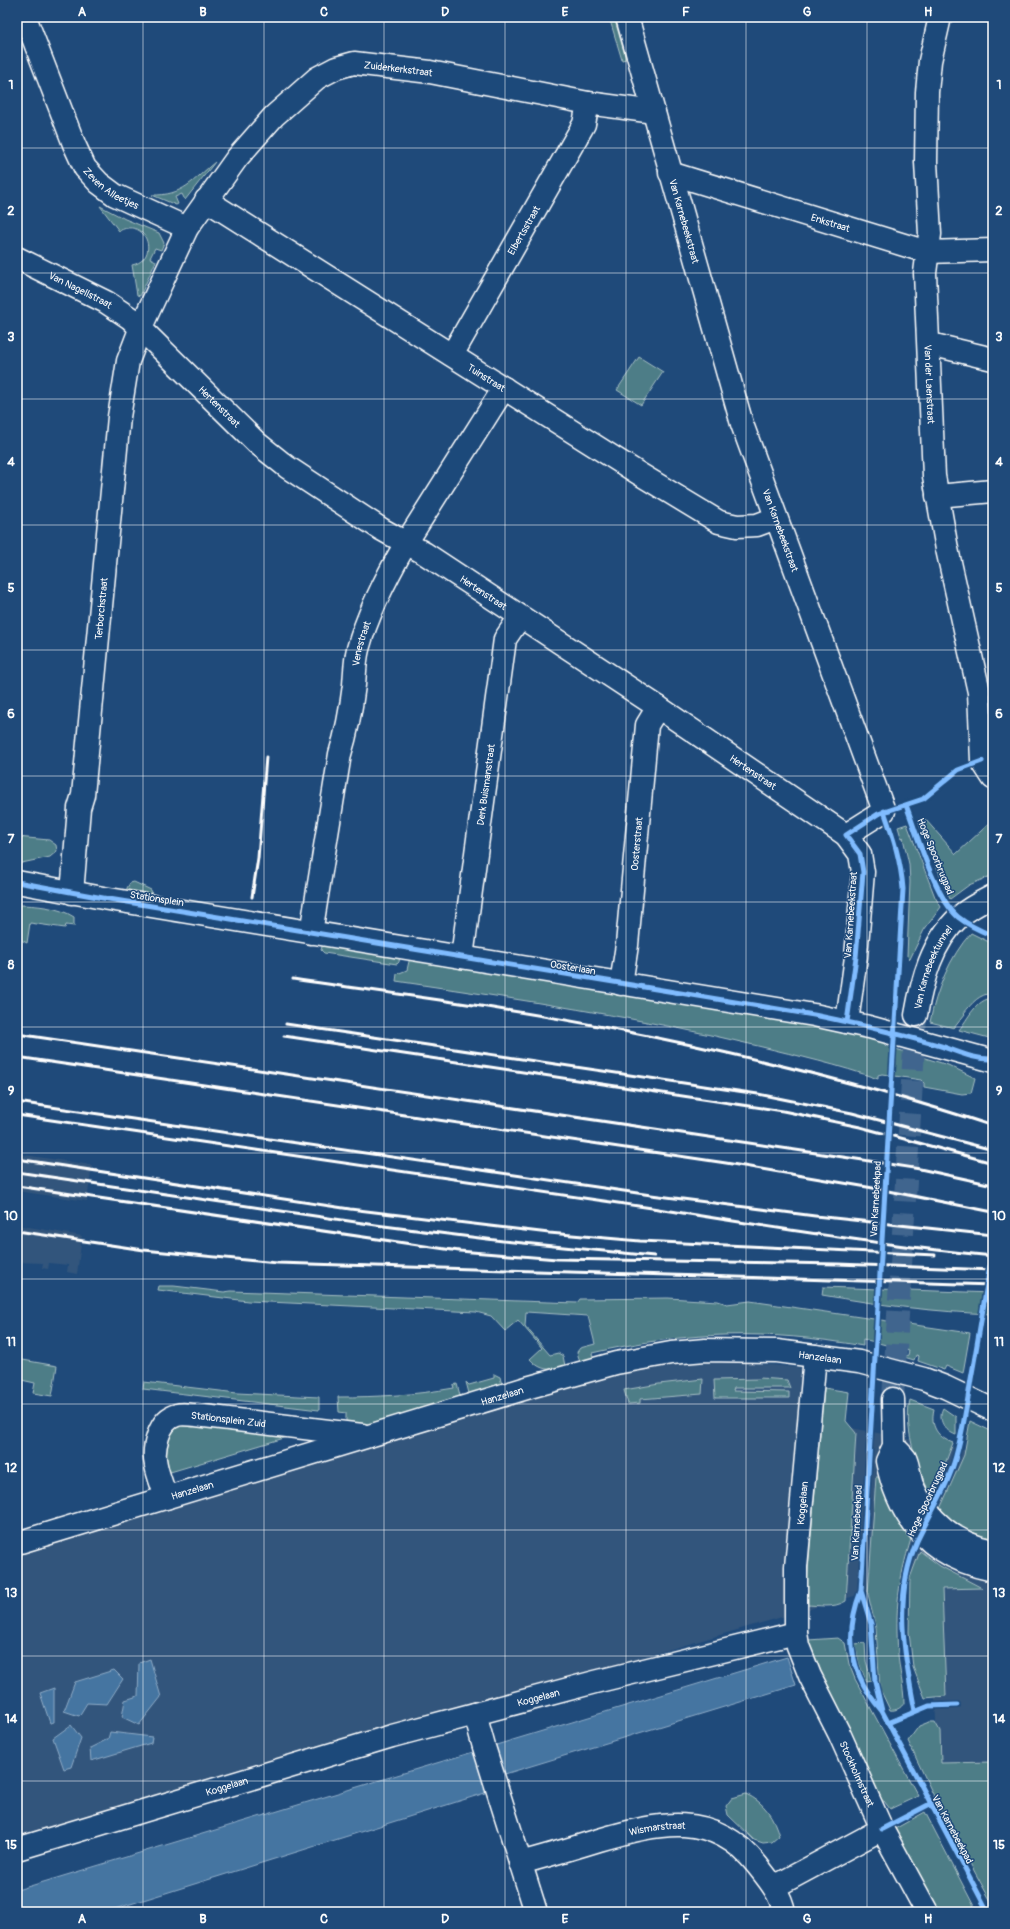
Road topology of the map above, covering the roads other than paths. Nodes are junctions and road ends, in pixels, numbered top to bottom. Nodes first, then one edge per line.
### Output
1 (25, 17) edge
2 (627, 17) edge
3 (940, 17) edge
4 (588, 103) junction
5 (654, 112) junction
6 (670, 173) junction
7 (206, 200) junction
8 (187, 228) junction
9 (993, 250) edge
10 (927, 252) junction
11 (17, 258) edge
12 (141, 327) junction
13 (930, 344) junction
14 (452, 356) junction
15 (993, 359) edge
16 (504, 388) junction
17 (993, 491) edge
18 (937, 496) junction
19 (776, 518) junction
20 (406, 543) junction
21 (520, 617) junction
22 (986, 688) edge
23 (658, 707) junction
24 (993, 778) edge
25 (846, 835) junction
26 (17, 882) edge
27 (72, 892) junction
28 (993, 896) edge
29 (303, 931) junction
30 (462, 958) junction
31 (621, 984) junction
32 (916, 1015) tunnel mouth
33 (847, 1022) junction
34 (993, 1062) edge
35 (816, 1356) junction
36 (893, 1399) tunnel mouth
37 (993, 1410) edge
38 (371, 1436) junction
39 (894, 1446) junction
40 (166, 1498) junction
41 (17, 1543) edge
42 (993, 1551) edge
43 (993, 1570) edge
44 (796, 1633) junction
45 (475, 1714) junction
46 (882, 1829) junction
47 (17, 1849) edge
48 (520, 1863) junction
49 (774, 1887) junction
50 (536, 1912) edge
51 (784, 1912) edge
52 (927, 1912) edge

1 - 8 street, Zeven Alleetjes
2 - 5 street, Van Karnebeekstraat
3 - 10 street, Van der Laenstraat
4 - 5 street, Zuiderkerkstraat
4 - 7 street, Zuiderkerkstraat
4 - 14 street, Elbertsstraat
5 - 6 street, Van Karnebeekstraat
6 - 10 street, Enkstraat
6 - 19 street, Van Karnebeekstraat
7 - 8 street, Zuiderkerkstraat
7 - 14 street, Tuinstraat
8 - 12 street
9 - 10 street, Enkstraat
10 - 13 street, Van der Laenstraat
11 - 12 street, Van Nagellstraat
12 - 20 street, Hertenstraat
12 - 27 street, Terborchstraat
13 - 15 street
13 - 18 street, Van der Laenstraat
14 - 16 street, Tuinstraat
16 - 19 street, Tuinstraat
16 - 20 street, Venestraat
17 - 18 street
18 - 22 street, Van der Laenstraat
19 - 25 street, Van Karnebeekstraat
20 - 21 street, Hertenstraat
20 - 29 street, Venestraat
21 - 23 street, Hertenstraat
21 - 30 street, Derk Buismanstraat
22 - 24 street, Van der Laenstraat
23 - 25 street, Hertenstraat
23 - 31 street, Oosterstraat
25 - 33 street, Van Karnebeekstraat
26 - 27 street, Stationsplein
27 - 29 street, Stationsplein
28 - 32 street, Van Karnebeektunnel
29 - 30 street, Oosterlaan
30 - 31 street, Oosterlaan
31 - 33 street, Oosterlaan
33 - 34 street, Oosterlaan
35 - 37 street, Hanzelaan
35 - 38 street, Hanzelaan
35 - 44 street, Koggelaan
36 - 39 street
38 - 40 street, Hanzelaan
38 - 40 street, Stationsplein Zuid
39 - 42 street
39 - 43 street
40 - 41 street, Hanzelaan
44 - 45 street, Koggelaan
44 - 46 street, Stockholmstraat
45 - 47 street, Koggelaan
45 - 48 street
46 - 49 street
46 - 52 street, Stockholmstraat
48 - 49 street, Wismarstraat
48 - 50 street
49 - 51 street, Wismarstraat

